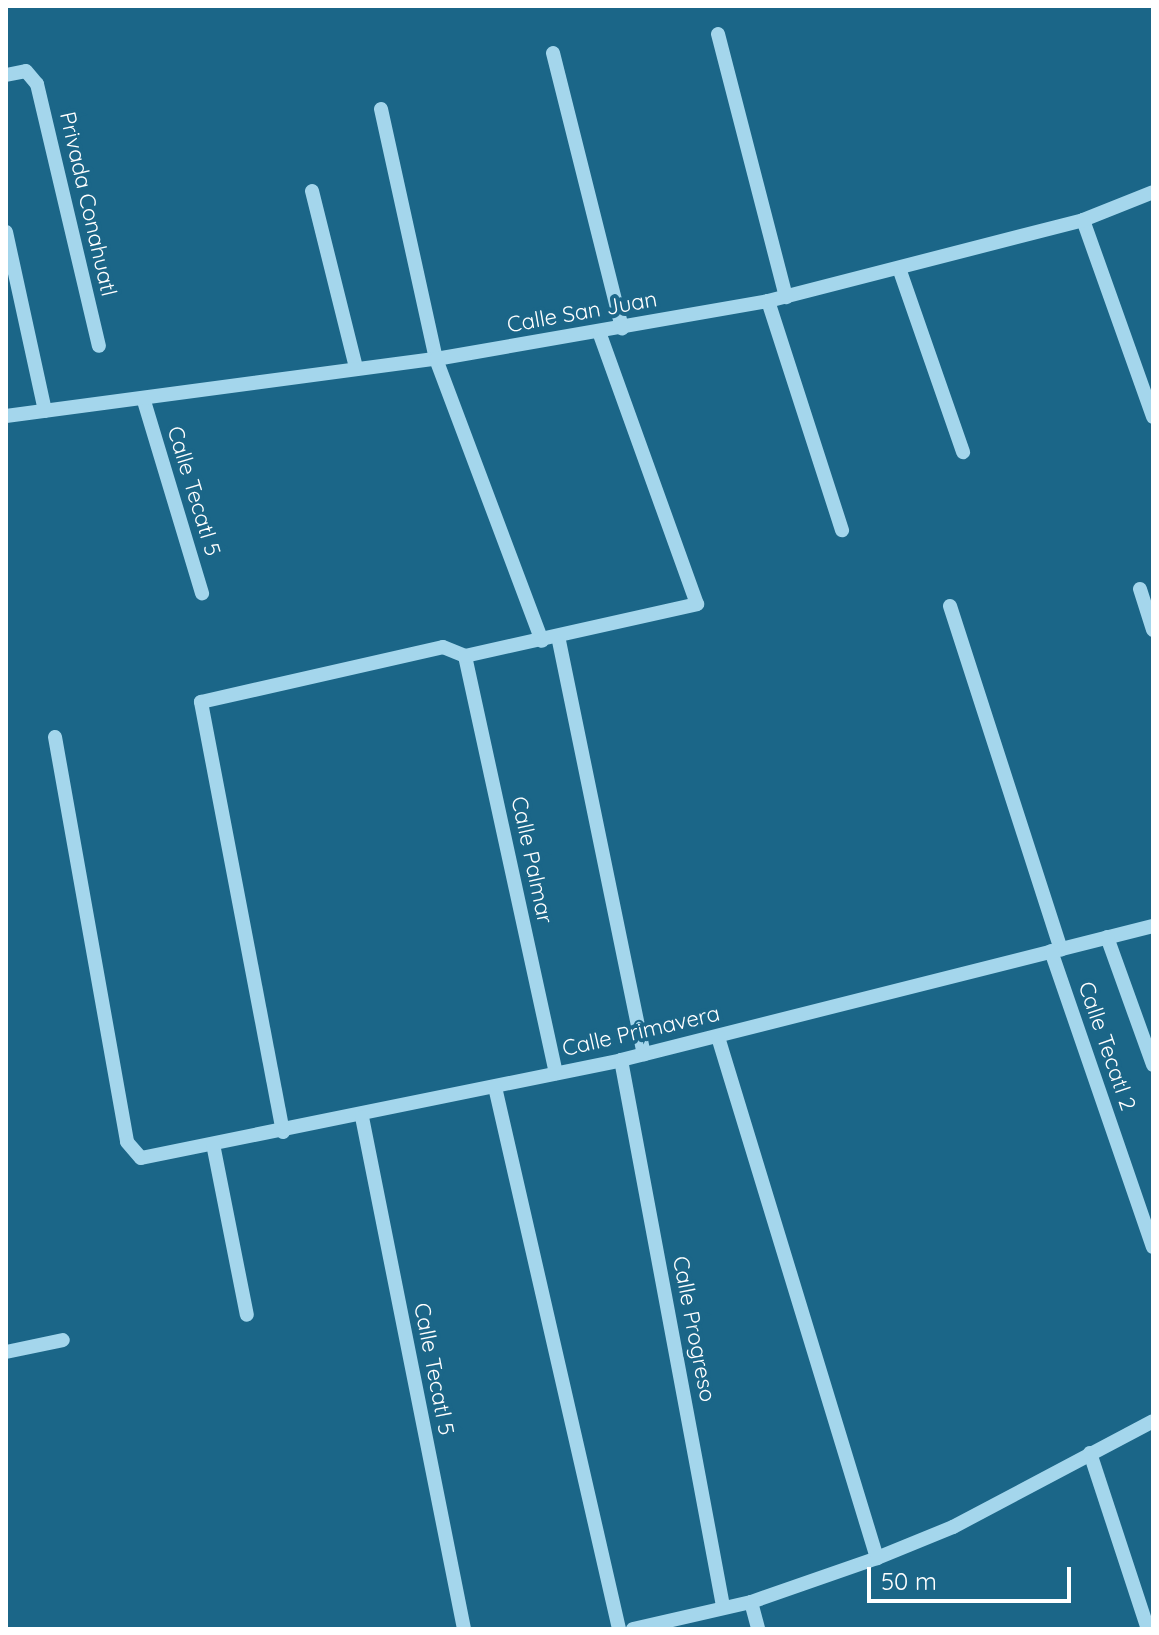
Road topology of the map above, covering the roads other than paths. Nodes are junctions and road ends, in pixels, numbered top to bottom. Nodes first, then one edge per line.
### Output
1 (718, 34) dead end
2 (553, 53) dead end
3 (6, 75) edge
4 (381, 109) dead end
5 (312, 191) dead end
6 (1153, 192) edge
7 (1083, 220) junction
8 (6, 232) edge
9 (900, 271) junction
10 (786, 297) junction
11 (768, 301) junction
12 (622, 328) junction
13 (599, 332) junction
14 (99, 346) dead end
15 (436, 359) junction
16 (356, 368) junction
17 (144, 401) junction
18 (45, 411) junction
19 (6, 416) edge
20 (1153, 417) edge
21 (963, 452) dead end
22 (842, 530) dead end
23 (1140, 589) dead end
24 (202, 593) dead end
25 (950, 606) dead end
26 (1153, 630) edge
27 (558, 636) junction
28 (542, 641) junction
29 (465, 656) junction
30 (55, 737) dead end
31 (1153, 926) edge
32 (1107, 937) junction
33 (1056, 950) junction
34 (718, 1037) junction
35 (644, 1054) junction
36 (621, 1060) junction
37 (1153, 1065) edge
38 (556, 1073) junction
39 (495, 1087) junction
40 (362, 1117) junction
41 (283, 1132) junction
42 (213, 1144) junction
43 (1153, 1247) edge
44 (247, 1315) dead end
45 (63, 1340) dead end
46 (6, 1352) edge
47 (1153, 1421) edge
48 (1090, 1453) junction
49 (877, 1558) junction
50 (751, 1602) junction
51 (723, 1606) junction
52 (464, 1629) edge
53 (619, 1629) edge
54 (633, 1629) edge
55 (758, 1629) edge
56 (1148, 1629) edge

1 - 10 street
2 - 12 street
3 - 14 street, Privada Conahuatl
4 - 15 street
5 - 16 street
6 - 7 street, Calle San Juan
7 - 9 street, Calle San Juan
7 - 20 street
8 - 18 street
9 - 10 street, Calle San Juan
9 - 21 street
10 - 11 street, Calle San Juan
11 - 12 street, Calle San Juan
11 - 22 street
12 - 13 street, Calle San Juan
13 - 15 street, Calle San Juan
13 - 27 street
15 - 16 street, Calle San Juan
15 - 28 street
16 - 17 street, Calle San Juan
17 - 18 street, Calle San Juan
17 - 24 street, Calle Tecatl 5
18 - 19 street, Calle San Juan
23 - 26 street
25 - 33 street, Calle Tecatl 2
27 - 28 street
27 - 35 street
28 - 29 street
29 - 38 street, Calle Palmar
29 - 41 street
30 - 42 street, Calle Primavera
31 - 32 street, Calle Primavera
32 - 33 street, Calle Primavera
32 - 37 street
33 - 34 street, Calle Primavera
33 - 43 street, Calle Tecatl 2
34 - 35 street, Calle Primavera
34 - 49 street
35 - 36 street, Calle Primavera
36 - 38 street, Calle Primavera
36 - 51 street, Calle Progreso
38 - 39 street, Calle Primavera
39 - 40 street, Calle Primavera
39 - 53 street
40 - 41 street, Calle Primavera
40 - 52 street, Calle Tecatl 5
41 - 42 street, Calle Primavera
42 - 44 street
45 - 46 street
47 - 48 street
48 - 49 street
48 - 56 street
49 - 50 street
50 - 51 street
50 - 55 street
51 - 54 street

